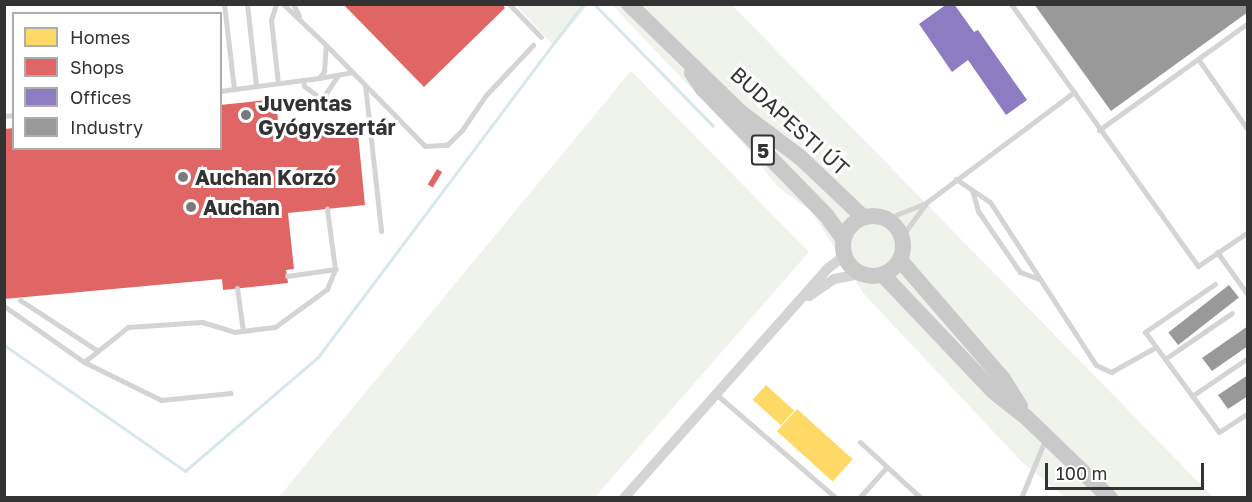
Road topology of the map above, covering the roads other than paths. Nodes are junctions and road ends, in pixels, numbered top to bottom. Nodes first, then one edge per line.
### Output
1 (224, 4) edge
2 (247, 4) edge
3 (276, 4) edge
4 (283, 4) edge
5 (293, 4) edge
6 (509, 4) edge
7 (629, 4) edge
8 (1011, 4) edge
9 (301, 20) junction
10 (1248, 23) edge
11 (541, 37) dead end
12 (326, 45) junction
13 (533, 45) dead end
14 (1198, 59) junction
15 (684, 61) junction
16 (352, 72) junction
17 (338, 75) junction
18 (319, 78) junction
19 (303, 80) junction
20 (278, 83) junction
21 (365, 85) junction
22 (256, 86) junction
23 (234, 89) junction
24 (222, 91) edge
25 (1074, 92) junction
26 (1099, 130) junction
27 (1248, 130) edge
28 (956, 178) junction
29 (972, 190) junction
30 (927, 202) junction
31 (327, 209) dead end
32 (863, 218) junction
33 (886, 219) junction
34 (381, 231) dead end
35 (1248, 232) edge
36 (902, 236) junction
37 (843, 238) junction
38 (1217, 252) junction
39 (844, 256) junction
40 (900, 260) junction
41 (335, 269) junction
42 (859, 274) junction
43 (882, 275) junction
44 (287, 276) dead end
45 (1040, 279) junction
46 (1215, 284) dead end
47 (237, 288) dead end
48 (1248, 295) edge
49 (20, 300) dead end
50 (798, 302) junction
51 (4, 306) edge
52 (1232, 313) dead end
53 (243, 331) junction
54 (1156, 347) junction
55 (99, 351) junction
56 (1248, 358) edge
57 (1165, 359) junction
58 (84, 362) junction
59 (231, 393) dead end
60 (716, 394) junction
61 (1192, 396) junction
62 (1248, 413) edge
63 (1026, 417) junction
64 (1046, 436) junction
65 (860, 442) dead end
66 (886, 468) junction
67 (626, 497) edge
68 (836, 498) edge
69 (860, 498) edge
70 (921, 498) edge
71 (1021, 498) edge
72 (1110, 498) edge

1 - 23 lane
2 - 22 lane
3 - 20 lane
4 - 9 lane
5 - 9 lane
6 - 11 lane
7 - 15 main road, BUDAPESTI ÚT / 5
8 - 25 lane
9 - 12 lane
10 - 14 lane
12 - 16 lane
12 - 18 lane
13 - 21 lane
14 - 26 lane
14 - 27 lane
15 - 32 main road, BUDAPESTI ÚT / 5
15 - 37 main road, BUDAPESTI ÚT / 5
16 - 17 lane
16 - 21 lane
17 - 18 lane
17 - 19 lane
18 - 19 lane
19 - 20 lane
20 - 22 lane
21 - 34 lane
22 - 23 lane
23 - 24 lane
25 - 26 lane
25 - 28 lane
26 - 38 lane
28 - 29 lane
28 - 30 lane
29 - 45 lane
29 - 45 lane
30 - 33 lane
30 - 36 lane
31 - 41 lane
32 - 33 main road
32 - 37 main road
33 - 36 main road
35 - 38 lane
36 - 40 main road
37 - 39 main road
38 - 48 lane
39 - 42 main road
39 - 50 street
40 - 43 main road
40 - 63 main road
41 - 44 lane
41 - 53 lane
42 - 43 main road
42 - 50 street
43 - 63 main road
45 - 54 lane
46 - 54 lane
47 - 53 lane
49 - 55 lane
50 - 60 street
51 - 58 lane
52 - 57 lane
53 - 55 lane
54 - 57 lane
55 - 58 lane
56 - 61 lane
57 - 61 lane
58 - 59 lane
60 - 67 street
60 - 68 lane
61 - 62 lane
63 - 64 main road
64 - 71 lane
64 - 72 main road
65 - 66 lane
66 - 69 lane
66 - 70 lane

